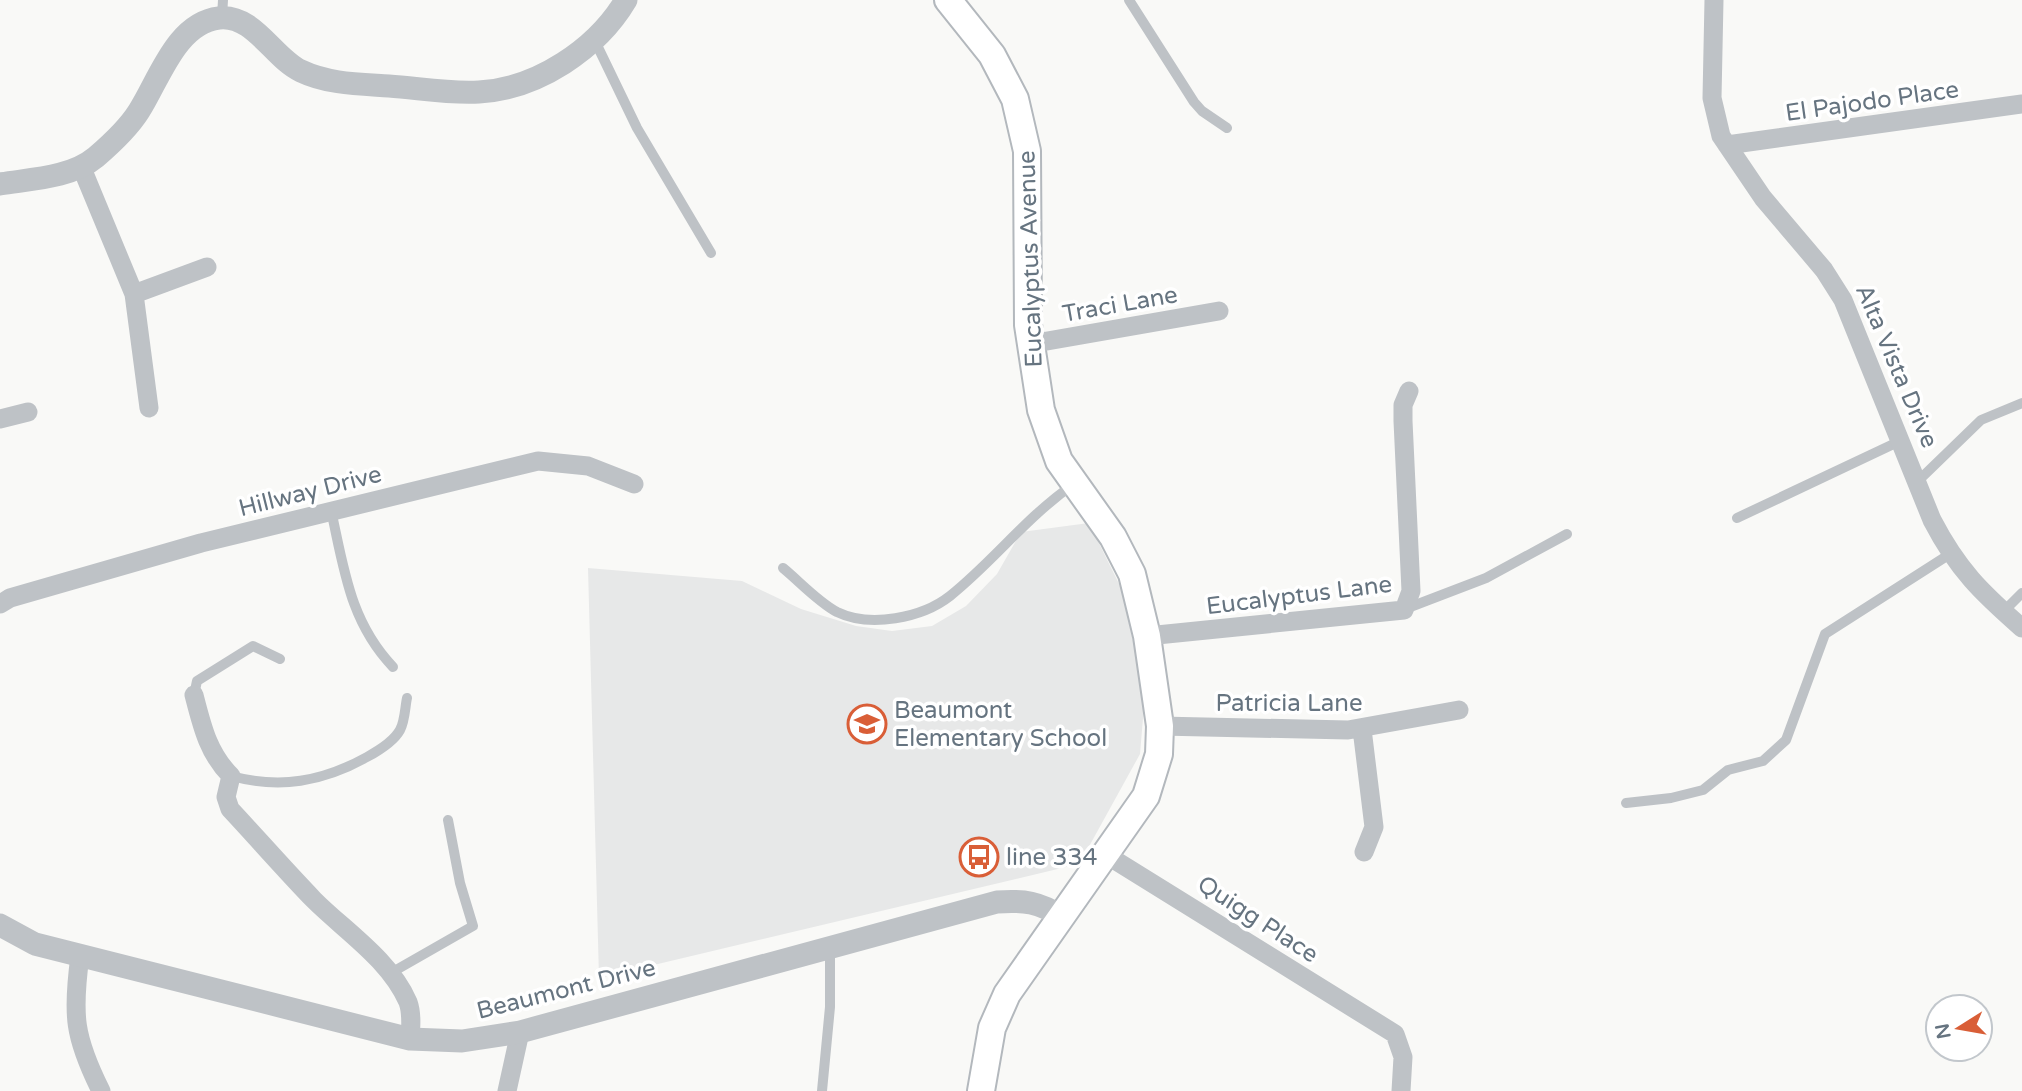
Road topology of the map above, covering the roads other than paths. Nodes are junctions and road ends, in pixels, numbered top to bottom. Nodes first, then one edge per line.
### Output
1 (626, 0) edge
2 (948, 0) edge
3 (1129, 0) edge
4 (1714, 0) edge
5 (223, 9) edge
6 (594, 39) junction
7 (2022, 104) edge
8 (1227, 128) dead end
9 (1727, 145) junction
10 (81, 166) junction
11 (0, 184) edge
12 (711, 253) dead end
13 (207, 267) dead end
14 (134, 294) junction
15 (1219, 311) dead end
16 (1030, 345) junction
17 (1409, 391) dead end
18 (2022, 403) edge
19 (149, 408) dead end
20 (28, 412) dead end
21 (0, 419) edge
22 (1900, 441) junction
23 (1917, 482) junction
24 (634, 484) dead end
25 (1075, 484) junction
26 (331, 510) junction
27 (1737, 518) dead end
28 (1567, 534) dead end
29 (1950, 554) junction
30 (783, 568) dead end
31 (2022, 593) edge
32 (0, 604) edge
33 (1404, 610) junction
34 (2003, 612) junction
35 (2022, 628) edge
36 (1147, 636) junction
37 (280, 659) dead end
38 (393, 667) dead end
39 (194, 695) joint
40 (407, 698) dead end
41 (1459, 710) dead end
42 (1160, 726) junction
43 (1362, 729) junction
44 (231, 776) junction
45 (1626, 803) dead end
46 (448, 820) dead end
47 (1364, 852) dead end
48 (1105, 854) junction
49 (1062, 917) junction
50 (0, 925) edge
51 (830, 946) junction
52 (80, 956) junction
53 (389, 974) junction
54 (520, 1032) junction
55 (410, 1039) junction
56 (101, 1091) edge
57 (507, 1091) edge
58 (822, 1091) edge
59 (981, 1091) edge
60 (1401, 1091) edge

1 - 6 street
2 - 16 main road, Eucalyptus Avenue
3 - 8 lane
4 - 9 street, Alta Vista Drive
5 - 6 street
5 - 10 street
6 - 12 lane
7 - 9 street, El Pajodo Place
9 - 22 street, Alta Vista Drive
10 - 11 street
10 - 14 street
13 - 14 street
14 - 19 street
15 - 16 street, Traci Lane
16 - 25 main road, Eucalyptus Avenue
17 - 33 street, Eucalyptus Lane
18 - 23 lane
20 - 21 street
22 - 23 street, Alta Vista Drive
22 - 27 lane
23 - 29 street, Alta Vista Drive
24 - 26 street, Hillway Drive
25 - 30 lane
25 - 36 main road, Eucalyptus Avenue
26 - 32 street, Hillway Drive
26 - 38 lane
28 - 33 lane
29 - 34 street, Alta Vista Drive
29 - 45 lane
31 - 34 lane
33 - 36 street, Eucalyptus Lane
34 - 35 street, Alta Vista Drive
36 - 42 main road, Eucalyptus Avenue
37 - 39 lane
39 - 44 street
40 - 44 lane
41 - 43 street, Patricia Lane
42 - 43 street, Patricia Lane
42 - 48 main road, Eucalyptus Avenue
43 - 47 street
44 - 53 street
46 - 53 lane
48 - 49 main road, Eucalyptus Avenue
48 - 60 street, Quigg Place
49 - 51 street, Beaumont Drive
49 - 59 main road, Eucalyptus Avenue
50 - 52 street, Beaumont Drive
51 - 54 street, Beaumont Drive
51 - 58 lane
52 - 55 street, Beaumont Drive
52 - 56 street
53 - 55 street
54 - 55 street, Beaumont Drive
54 - 57 street

